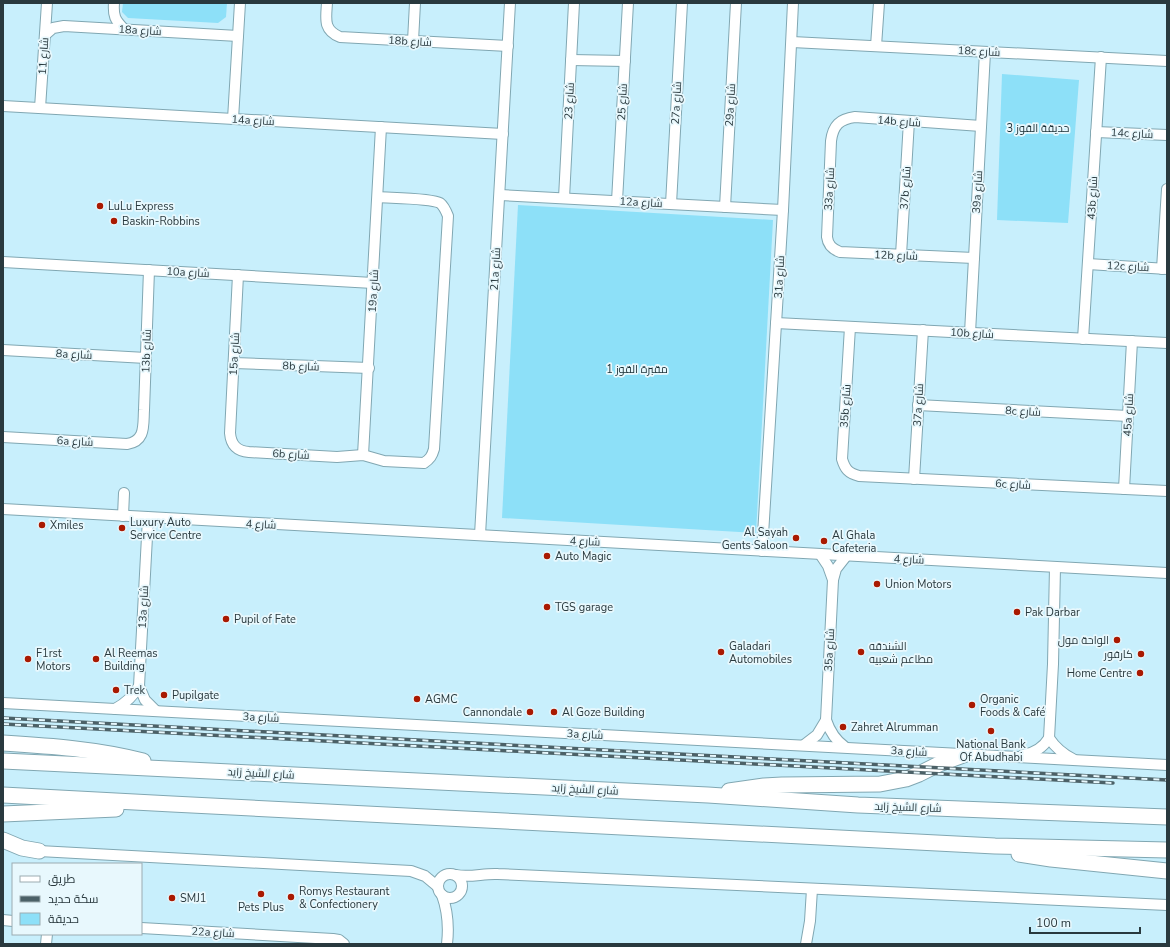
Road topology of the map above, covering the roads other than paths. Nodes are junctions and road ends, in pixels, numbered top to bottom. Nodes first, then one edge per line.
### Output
1 (46, 3) edge
2 (114, 3) edge
3 (240, 3) edge
4 (327, 3) edge
5 (415, 3) edge
6 (510, 3) edge
7 (574, 3) edge
8 (628, 3) edge
9 (682, 3) edge
10 (736, 3) edge
11 (793, 3) edge
12 (879, 3) edge
13 (124, 29) junction
14 (45, 35) junction
15 (238, 36) junction
16 (413, 41) junction
17 (792, 42) junction
18 (508, 46) junction
19 (876, 46) junction
20 (985, 52) junction
21 (1101, 57) junction
22 (571, 60) junction
23 (625, 61) junction
24 (1167, 61) edge
25 (3, 106) edge
26 (40, 108) junction
27 (233, 119) junction
28 (909, 121) junction
29 (981, 126) junction
30 (381, 127) junction
31 (1096, 132) junction
32 (502, 134) junction
33 (1167, 135) edge
34 (831, 141) joint
35 (1167, 189) edge
36 (500, 195) junction
37 (378, 197) junction
38 (564, 198) junction
39 (617, 201) junction
40 (671, 204) junction
41 (725, 206) junction
42 (783, 210) junction
43 (827, 237) joint
44 (901, 255) junction
45 (974, 258) junction
46 (3, 262) edge
47 (1088, 264) junction
48 (1165, 269) edge
49 (149, 270) junction
50 (238, 275) junction
51 (373, 283) junction
52 (776, 323) junction
53 (850, 327) junction
54 (923, 330) junction
55 (970, 333) junction
56 (1083, 339) junction
57 (1132, 341) junction
58 (1167, 343) edge
59 (3, 350) edge
60 (146, 358) junction
61 (234, 363) junction
62 (369, 368) junction
63 (918, 405) junction
64 (1128, 416) junction
65 (142, 432) joint
66 (230, 433) joint
67 (3, 437) edge
68 (363, 455) junction
69 (859, 476) joint
70 (914, 479) junction
71 (1124, 489) junction
72 (1167, 491) edge
73 (124, 493) dead end
74 (3, 509) edge
75 (123, 516) junction
76 (148, 518) junction
77 (480, 535) junction
78 (762, 551) junction
79 (820, 554) junction
80 (847, 555) junction
81 (1055, 567) junction
82 (1167, 573) edge
83 (833, 580) junction
84 (138, 686) junction
85 (3, 703) edge
86 (115, 709) junction
87 (156, 711) junction
88 (826, 720) junction
89 (1049, 738) junction
90 (3, 743) edge
91 (804, 745) junction
92 (844, 747) junction
93 (966, 754) junction
94 (1015, 757) junction
95 (1076, 760) junction
96 (3, 761) edge
97 (1167, 765) edge
98 (173, 769) junction
99 (3, 795) edge
100 (708, 795) junction
101 (172, 804) junction
102 (3, 814) edge
103 (1167, 817) edge
104 (3, 840) edge
105 (995, 846) junction
106 (1167, 850) edge
107 (39, 851) joint
108 (1167, 871) edge
109 (483, 874) junction
110 (456, 875) junction
111 (437, 886) junction
112 (462, 887) junction
113 (808, 889) junction
114 (442, 895) junction
115 (457, 896) junction
116 (1167, 905) edge
117 (449, 926) junction
118 (142, 928) edge
119 (344, 944) edge
120 (448, 944) edge
121 (806, 944) edge

1 - 14 street, شارع 11
2 - 13 street
3 - 15 street
4 - 16 street, 18b شارع
5 - 16 street
6 - 18 street, 21a شارع
7 - 22 street, شارع 23
8 - 23 street, شارع 25
9 - 40 street, 27a شارع
10 - 41 street, 29a شارع
11 - 17 street, 31a شارع
12 - 19 street
13 - 14 street, 18a شارع
13 - 15 street, 18a شارع
14 - 26 street, شارع 11
15 - 27 street
16 - 18 street, 18b شارع
17 - 19 street, 18c شارع
17 - 42 street, 31a شارع
18 - 32 street, 21a شارع
19 - 20 street, 18c شارع
20 - 21 street, 18c شارع
20 - 29 street, 39a شارع
21 - 24 street, 18c شارع
21 - 31 street, 43b شارع
22 - 23 street
22 - 38 street, شارع 23
23 - 39 street, شارع 25
25 - 26 street, 14a شارع
26 - 27 street, 14a شارع
27 - 30 street, 14a شارع
28 - 29 street, 14b شارع
28 - 34 street, 14b شارع
28 - 44 street, 37b شارع
29 - 45 street, 39a شارع
30 - 32 street, 14a شارع
30 - 37 street, 19a شارع
31 - 33 street, 14c شارع
31 - 47 street, 43b شارع
32 - 36 street, 21a شارع
34 - 43 street, 33a شارع
35 - 48 street
36 - 38 street, 12a شارع
36 - 77 street, 21a شارع
37 - 51 street, 19a شارع
37 - 68 street
38 - 39 street, 12a شارع
39 - 40 street, 12a شارع
40 - 41 street, 12a شارع
41 - 42 street, 12a شارع
42 - 52 street, 31a شارع
43 - 44 street, 12b شارع
44 - 45 street, 12b شارع
45 - 55 street, 39a شارع
46 - 49 street, 10a شارع
47 - 48 street, 12c شارع
47 - 56 street, 43b شارع
49 - 50 street, 10a شارع
49 - 60 street, 13b شارع
50 - 51 street, 10a شارع
50 - 61 street, 15a شارع
51 - 62 street, 19a شارع
52 - 53 street, 10b شارع
52 - 78 street, 31a شارع
53 - 54 street, 10b شارع
53 - 69 street, 35b شارع
54 - 55 street, 10b شارع
54 - 63 street, 37a شارع
55 - 56 street, 10b شارع
56 - 57 street, 10b شارع
57 - 58 street, 10b شارع
57 - 64 street, 45a شارع
59 - 60 street, 8a شارع
60 - 65 street, 13b شارع
61 - 62 street, 8b شارع
61 - 66 street, 15a شارع
62 - 68 street, 19a شارع
63 - 64 street, 8c شارع
63 - 70 street, 37a شارع
64 - 71 street, 45a شارع
65 - 67 street, 6a شارع
66 - 68 street, 6b شارع
69 - 70 street, 6c شارع
70 - 71 street, 6c شارع
71 - 72 street, 6c شارع
73 - 75 street
74 - 75 street, شارع 4
75 - 76 street, شارع 4
76 - 77 street, شارع 4
76 - 84 street, 13a شارع
77 - 78 street, شارع 4
78 - 79 street, شارع 4
79 - 80 street, شارع 4
79 - 83 street, 35a شارع
80 - 81 street, شارع 4
80 - 83 street, 35a شارع
81 - 82 street, شارع 4
81 - 89 street
83 - 88 street, 35a شارع
84 - 86 street
84 - 87 street
85 - 86 street, 3a شارع
86 - 87 street, 3a شارع
87 - 91 street, 3a شارع
88 - 91 street
88 - 92 street, 35a شارع
89 - 94 street
89 - 95 street
90 - 98 highway
91 - 92 street, 3a شارع
92 - 93 street, 3a شارع
93 - 94 street, 3a شارع
93 - 100 highway
94 - 95 street, 3a شارع
95 - 97 street, 3a شارع
96 - 98 highway, شارع الشيخ زايد
98 - 100 highway, شارع الشيخ زايد
99 - 101 highway
100 - 103 highway, شارع الشيخ زايد
101 - 102 highway
101 - 105 highway
104 - 107 highway
105 - 106 highway
105 - 108 highway
107 - 111 street
109 - 110 street
109 - 112 street
109 - 113 street
110 - 111 street
110 - 112 street
111 - 114 street
112 - 115 street
113 - 116 street
113 - 121 street
114 - 115 street
114 - 117 street
115 - 117 street
117 - 120 street
118 - 119 street, 22a شارع

